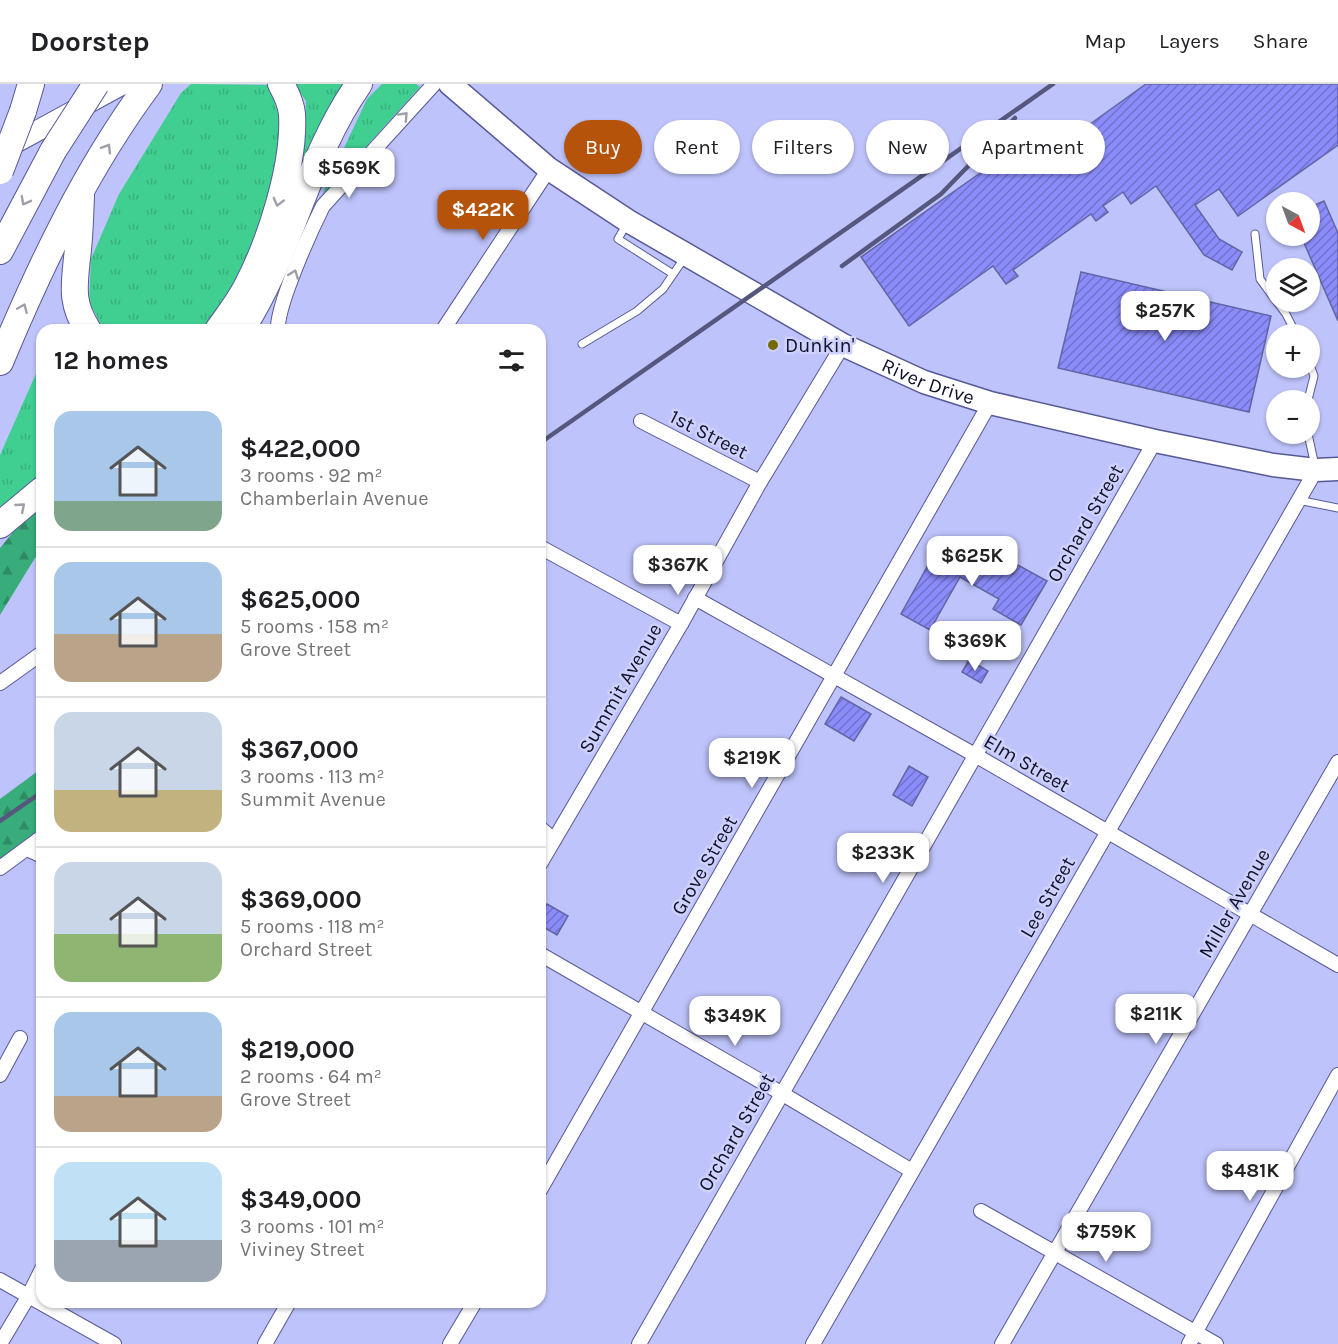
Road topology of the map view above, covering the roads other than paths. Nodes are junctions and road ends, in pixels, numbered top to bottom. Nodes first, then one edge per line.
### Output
1 (31, 84) edge
2 (96, 84) edge
3 (123, 84) edge
4 (149, 84) edge
5 (281, 84) edge
6 (359, 84) edge
7 (434, 84) edge
8 (450, 84) edge
9 (0, 151) edge
10 (549, 169) junction
11 (0, 171) edge
12 (82, 188) junction
13 (1255, 234) dead end
14 (647, 244) junction
15 (0, 251) edge
16 (686, 255) junction
17 (673, 274) junction
18 (1266, 287) edge
19 (85, 324) edge
20 (223, 324) edge
21 (245, 324) edge
22 (279, 324) edge
23 (447, 324) edge
24 (582, 344) dead end
25 (843, 345) junction
26 (0, 362) edge
27 (990, 403) junction
28 (641, 421) dead end
29 (1155, 441) junction
30 (1310, 444) edge
31 (1338, 469) edge
32 (1316, 470) junction
33 (760, 482) junction
34 (36, 495) edge
35 (1298, 500) junction
36 (1338, 508) edge
37 (0, 525) edge
38 (546, 550) edge
39 (695, 598) junction
40 (681, 624) junction
41 (36, 657) edge
42 (835, 675) junction
43 (0, 683) edge
44 (975, 755) junction
45 (1338, 762) edge
46 (546, 833) edge
47 (1107, 833) junction
48 (554, 840) junction
49 (36, 842) edge
50 (27, 849) junction
51 (36, 853) edge
52 (546, 854) edge
53 (0, 868) edge
54 (1250, 915) junction
55 (546, 957) edge
56 (1338, 965) edge
57 (643, 1013) junction
58 (20, 1038) dead end
59 (0, 1075) edge
60 (1338, 1076) edge
61 (782, 1093) junction
62 (912, 1171) junction
63 (546, 1180) edge
64 (981, 1211) dead end
65 (1054, 1252) junction
66 (0, 1280) edge
67 (36, 1281) edge
68 (28, 1297) junction
69 (36, 1301) edge
70 (48, 1308) edge
71 (286, 1308) edge
72 (471, 1308) edge
73 (1192, 1338) edge
74 (0, 1344) edge
75 (114, 1344) edge
76 (265, 1344) edge
77 (450, 1344) edge
78 (639, 1344) edge
79 (813, 1344) edge
80 (1002, 1344) edge
81 (1216, 1344) edge

1 - 11 highway, bridge
2 -> 15 highway, bridge
3 - 9 main road
12 -> 4 highway
5 -> 20 highway
6 - 21 highway
22 -> 7 street
8 - 10 main road, River Drive
10 - 14 main road, River Drive
10 - 23 street
12 - 19 highway
26 -> 12 highway
13 - 18 lane
14 - 16 main road, River Drive
14 - 17 lane
16 - 17 lane
16 - 25 main road, River Drive
17 - 24 lane
25 - 27 main road, River Drive
25 - 33 street, Summit Avenue
27 - 29 main road, River Drive
27 - 42 street, Grove Street
28 - 33 street, 1st Street
29 - 32 main road, River Drive
29 - 44 street, Orchard Street
30 - 32 lane
31 - 32 main road, River Drive
32 - 35 street, Lee Street
33 - 39 street, Summit Avenue
37 -> 34 highway
35 - 36 lane
35 - 47 street, Lee Street
38 - 40 street
39 - 40 street, Summit Avenue
39 - 42 street, Elm Street
40 - 48 street, Summit Avenue
41 - 43 street
42 - 44 street, Elm Street
42 - 57 street, Grove Street
44 - 47 street, Elm Street
44 - 61 street, Orchard Street
45 - 54 street, Miller Avenue
46 - 48 street
47 - 54 street, Elm Street
47 - 62 street, Lee Street
48 - 52 street, Summit Avenue
49 - 50 street
50 - 51 street
50 - 53 street
54 - 56 street, Elm Street
54 - 65 street, Miller Avenue
55 - 57 street
57 - 61 street
57 - 63 street, Grove Street
58 - 59 street
60 - 73 street
61 - 62 street
61 - 78 street, Orchard Street
62 - 79 street, Lee Street
64 - 65 street
65 - 73 street
65 - 80 street, Miller Avenue
66 - 68 street
67 - 68 street
68 - 69 street
68 - 74 street
70 - 75 street
71 - 76 street
72 - 77 street
73 - 81 street

